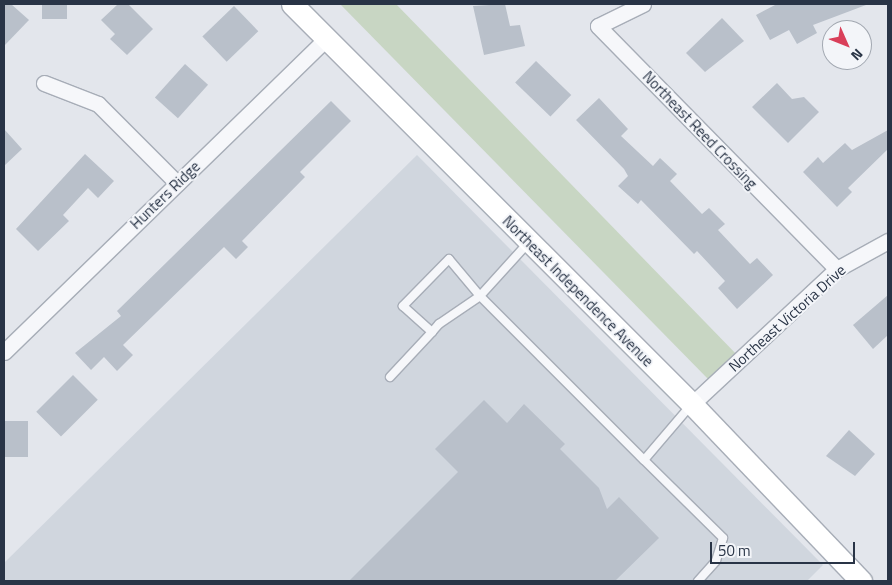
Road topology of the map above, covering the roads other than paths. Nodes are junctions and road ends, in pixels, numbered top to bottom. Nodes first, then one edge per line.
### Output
1 (292, 4) edge
2 (642, 4) edge
3 (326, 39) junction
4 (44, 83) dead end
5 (177, 184) junction
6 (529, 241) junction
7 (888, 241) edge
8 (837, 269) junction
9 (480, 296) junction
10 (432, 332) junction
11 (4, 352) edge
12 (390, 377) dead end
13 (692, 404) junction
14 (644, 460) junction
15 (698, 581) edge
16 (861, 581) edge

1 - 3 street, Northeast Independence Avenue
2 - 8 street, Northeast Reed Crossing
3 - 5 street, Hunters Ridge
3 - 6 street, Northeast Independence Avenue
4 - 5 street
5 - 11 street, Hunters Ridge
6 - 9 lane
6 - 13 street, Northeast Independence Avenue
7 - 8 street, Northeast Victoria Drive
8 - 13 street, Northeast Victoria Drive
9 - 10 lane
9 - 10 lane
9 - 14 lane
10 - 12 lane
13 - 14 lane
13 - 16 street, Northeast Independence Avenue
14 - 15 lane

